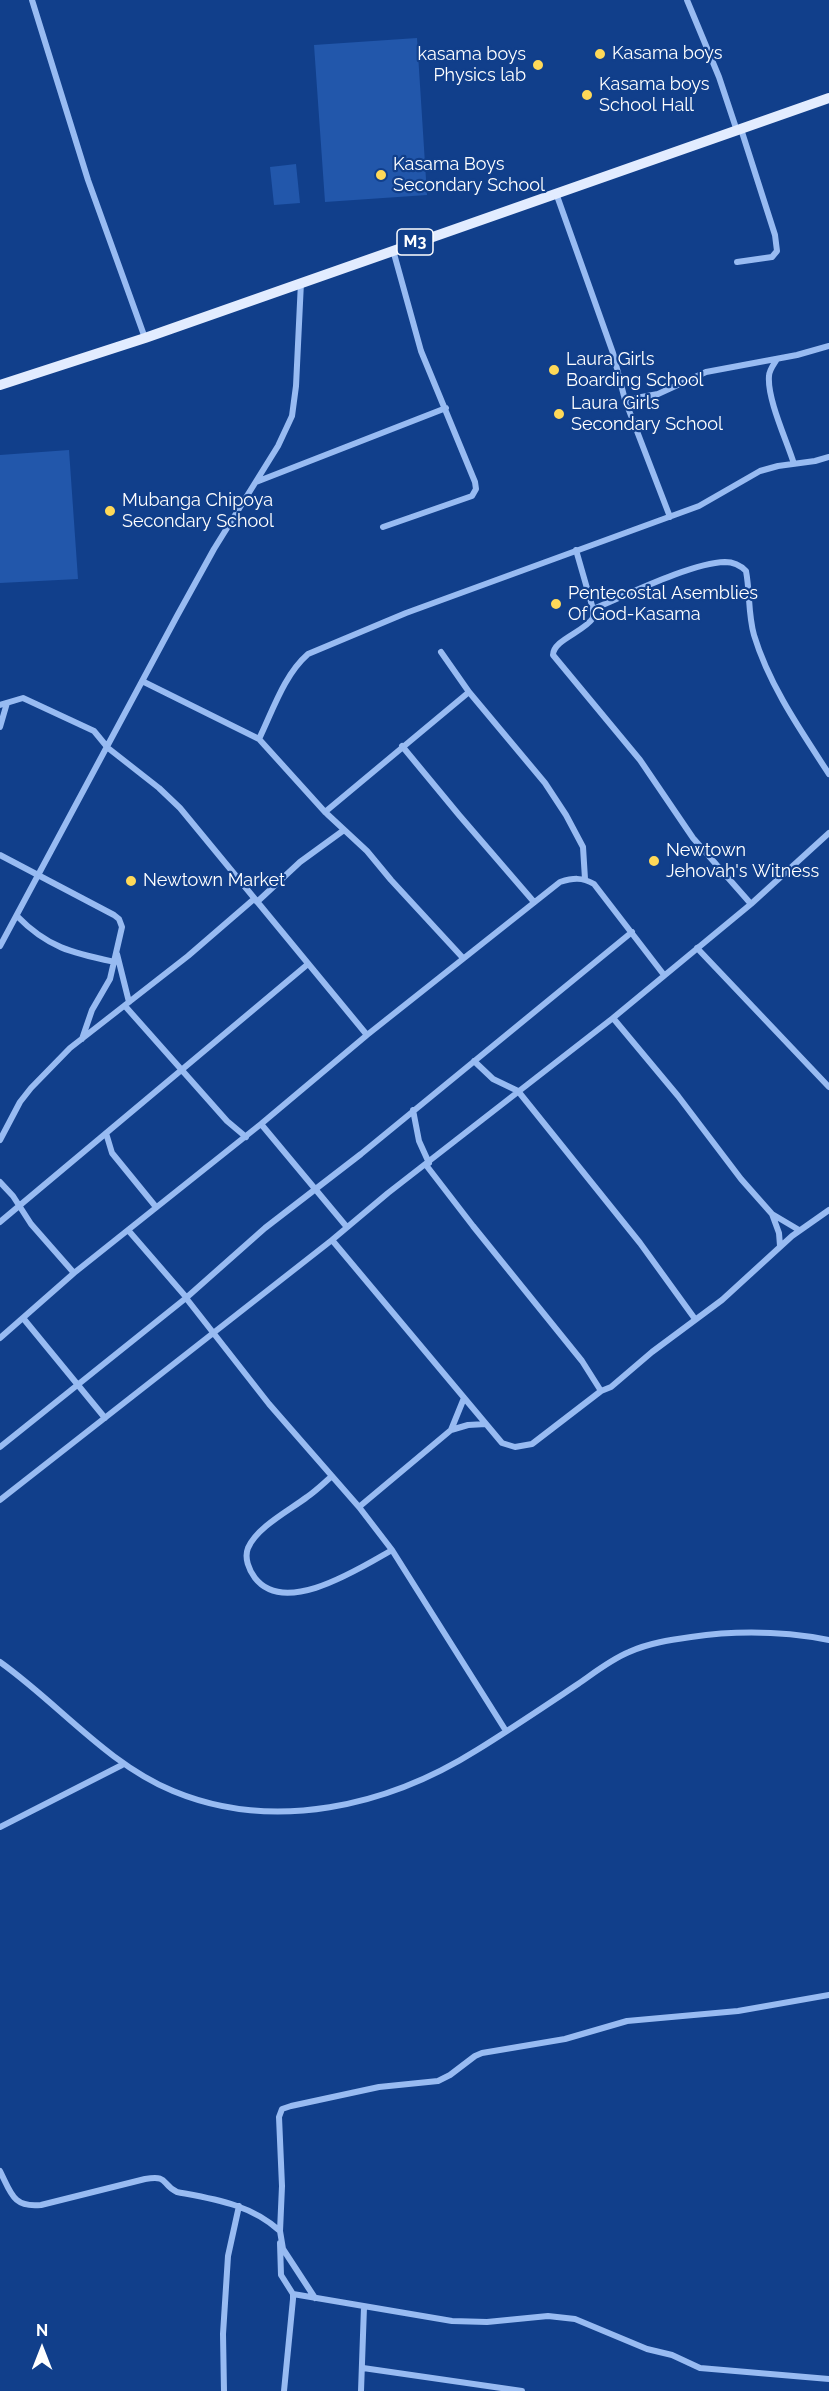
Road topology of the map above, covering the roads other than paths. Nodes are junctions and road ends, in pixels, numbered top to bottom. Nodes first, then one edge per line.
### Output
1 (32, 0) edge
2 (687, 0) edge
3 (829, 98) edge
4 (739, 130) junction
5 (556, 193) junction
6 (393, 250) junction
7 (737, 262) dead end
8 (301, 282) junction
9 (145, 338) junction
10 (829, 346) edge
11 (777, 359) junction
12 (0, 384) edge
13 (625, 400) junction
14 (446, 408) junction
15 (829, 457) edge
16 (794, 464) junction
17 (255, 482) junction
18 (670, 517) junction
19 (383, 527) dead end
20 (576, 550) junction
21 (593, 609) junction
22 (441, 652) dead end
23 (142, 681) junction
24 (469, 692) junction
25 (7, 703) junction
26 (0, 705) edge
27 (0, 727) edge
28 (259, 739) junction
29 (402, 746) junction
30 (108, 747) junction
31 (829, 774) edge
32 (324, 812) junction
33 (344, 830) junction
34 (829, 832) edge
35 (0, 855) edge
36 (38, 874) junction
37 (585, 879) junction
38 (255, 900) junction
39 (534, 902) junction
40 (751, 904) junction
41 (17, 916) junction
42 (632, 932) junction
43 (0, 946) edge
44 (697, 948) junction
45 (116, 952) junction
46 (464, 958) junction
47 (115, 962) junction
48 (308, 963) junction
49 (664, 975) junction
50 (127, 1004) junction
51 (613, 1018) junction
52 (367, 1035) junction
53 (81, 1039) junction
54 (474, 1061) junction
55 (181, 1069) junction
56 (829, 1087) edge
57 (519, 1091) junction
58 (414, 1110) junction
59 (261, 1124) junction
60 (106, 1133) junction
61 (246, 1137) junction
62 (0, 1140) edge
63 (428, 1164) junction
64 (0, 1182) edge
65 (314, 1190) junction
66 (19, 1207) junction
67 (156, 1207) junction
68 (829, 1210) edge
69 (772, 1214) junction
70 (0, 1222) edge
71 (346, 1226) junction
72 (128, 1230) junction
73 (800, 1230) junction
74 (332, 1240) junction
75 (780, 1246) junction
76 (74, 1273) junction
77 (186, 1297) junction
78 (23, 1318) junction
79 (695, 1319) junction
80 (213, 1333) junction
81 (0, 1338) edge
82 (79, 1384) junction
83 (601, 1391) junction
84 (464, 1398) junction
85 (105, 1418) junction
86 (486, 1424) junction
87 (451, 1430) junction
88 (0, 1447) edge
89 (332, 1476) junction
90 (0, 1500) edge
91 (359, 1507) junction
92 (392, 1550) junction
93 (829, 1640) edge
94 (0, 1662) edge
95 (506, 1731) junction
96 (122, 1765) junction
97 (0, 1827) edge
98 (829, 1995) edge
99 (0, 2171) edge
100 (239, 2206) junction
101 (280, 2231) junction
102 (280, 2242) junction
103 (293, 2294) junction
104 (315, 2298) junction
105 (364, 2307) junction
106 (363, 2368) junction
107 (829, 2379) edge
108 (458, 2382) junction
109 (224, 2391) edge
110 (284, 2391) edge
111 (361, 2391) edge
112 (457, 2391) edge
113 (522, 2391) edge

1 - 9 street
2 - 4 street
3 - 4 main road, M3
4 - 5 main road, M3
4 - 7 street
5 - 6 main road, M3
5 - 13 street
6 - 8 main road, M3
6 - 14 street
8 - 9 main road, M3
8 - 17 street
9 - 12 main road, M3
10 - 11 street
11 - 13 street
11 - 16 street
13 - 18 street
14 - 17 street
14 - 19 street
15 - 16 street
16 - 18 street
17 - 23 street
18 - 20 street
20 - 21 street
20 - 28 street
21 - 31 street
21 - 40 street
22 - 24 street
23 - 28 street
23 - 30 street
24 - 29 street
24 - 37 street
25 - 26 street
25 - 27 street
25 - 30 street
28 - 32 street
29 - 32 street
29 - 39 street
30 - 36 street
30 - 38 street
32 - 33 street
33 - 38 street
33 - 46 street
34 - 40 street
35 - 36 street
36 - 41 street
36 - 45 street
37 - 39 street
37 - 42 street
38 - 48 street
38 - 50 street
39 - 46 street
40 - 44 street
41 - 43 street
41 - 47 street
42 - 49 street
42 - 54 street
44 - 49 street
44 - 56 street
45 - 47 street
45 - 50 street
46 - 52 street
47 - 53 street
48 - 52 street
48 - 55 street
49 - 51 street
50 - 53 street
50 - 55 street
51 - 57 street
51 - 69 street
52 - 59 street
53 - 62 street
54 - 57 street
54 - 58 street
55 - 60 street
55 - 61 street
57 - 63 street
57 - 79 street
58 - 63 street
58 - 65 street
59 - 61 street
59 - 65 street
60 - 66 street
60 - 67 street
61 - 67 street
63 - 71 street
63 - 83 street
64 - 66 street
65 - 71 street
65 - 77 street
66 - 70 street
66 - 76 street
67 - 72 street
68 - 73 street
69 - 73 street
69 - 75 street
71 - 74 street
72 - 76 street
72 - 77 street
73 - 75 street
74 - 80 street
74 - 84 street
75 - 79 street
76 - 78 street
77 - 80 street
77 - 82 street
78 - 81 street
78 - 82 street
79 - 83 street
80 - 85 street
80 - 89 street
82 - 85 street
82 - 88 street
83 - 86 street
84 - 86 street
84 - 87 street
85 - 90 street
86 - 87 street
87 - 91 street
89 - 91 street
89 - 92 street
91 - 92 street
92 - 95 street
93 - 95 street
94 - 96 street
95 - 96 street
96 - 97 street
98 - 101 street
99 - 100 street
100 - 101 street
100 - 109 street
101 - 102 street
102 - 103 street
102 - 104 street
103 - 104 street
103 - 110 street
104 - 105 street
105 - 106 street
105 - 107 street
106 - 108 street
106 - 111 street
108 - 112 street
108 - 113 street

